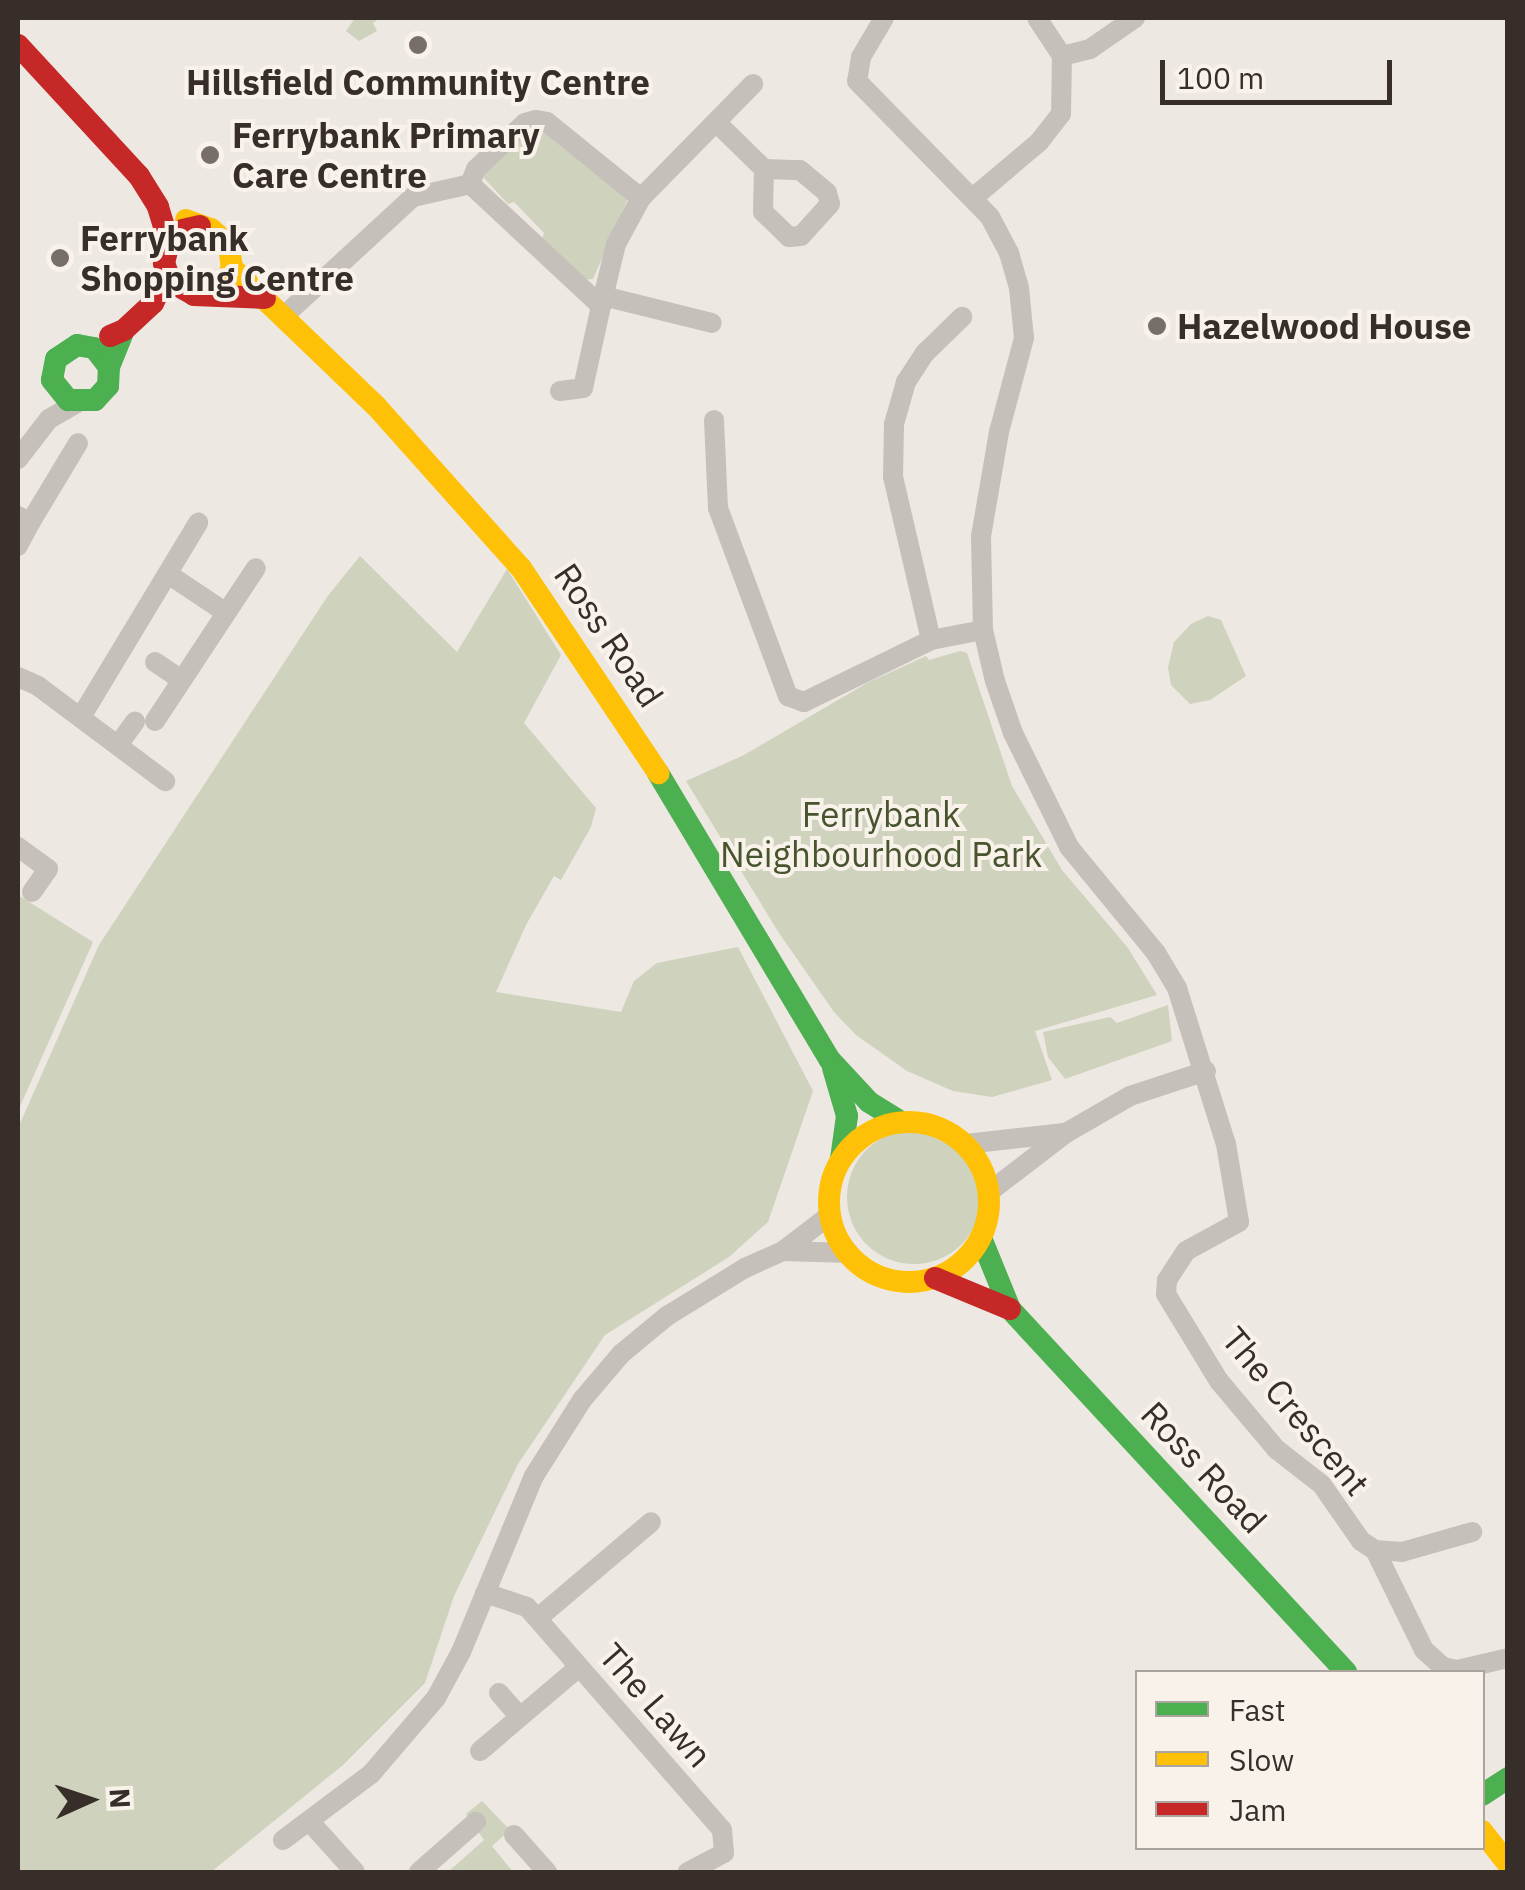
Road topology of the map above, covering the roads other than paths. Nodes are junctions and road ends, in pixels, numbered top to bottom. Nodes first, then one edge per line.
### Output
1 (884, 18) edge
2 (1037, 18) edge
3 (1135, 18) edge
4 (18, 45) edge
5 (1062, 56) junction
6 (753, 84) dead end
7 (717, 122) junction
8 (764, 169) dead end
9 (470, 184) junction
10 (641, 198) junction
11 (974, 198) junction
12 (158, 207) junction
13 (200, 226) junction
14 (168, 243) junction
15 (232, 268) junction
16 (167, 275) junction
17 (203, 294) junction
18 (265, 298) junction
19 (602, 302) junction
20 (152, 304) junction
21 (285, 315) junction
22 (962, 317) dead end
23 (712, 322) dead end
24 (124, 330) junction
25 (86, 346) junction
26 (109, 368) junction
27 (54, 386) junction
28 (560, 391) dead end
29 (77, 403) junction
30 (50, 420) junction
31 (714, 420) dead end
32 (78, 444) dead end
33 (18, 458) edge
34 (24, 520) edge
35 (198, 523) dead end
36 (18, 546) edge
37 (256, 568) dead end
38 (168, 574) junction
39 (225, 612) junction
40 (984, 630) junction
41 (931, 640) junction
42 (155, 662) dead end
43 (18, 677) edge
44 (182, 680) junction
45 (81, 717) junction
46 (118, 745) junction
47 (165, 781) dead end
48 (18, 847) edge
49 (32, 892) dead end
50 (830, 1060) junction
51 (1206, 1072) junction
52 (900, 1122) junction
53 (1066, 1133) junction
54 (966, 1144) junction
55 (841, 1159) junction
56 (988, 1192) junction
57 (830, 1215) junction
58 (981, 1238) junction
59 (783, 1251) junction
60 (849, 1253) junction
61 (935, 1278) junction
62 (1010, 1308) junction
63 (651, 1522) dead end
64 (1472, 1532) dead end
65 (1374, 1550) junction
66 (486, 1593) junction
67 (538, 1618) junction
68 (1508, 1658) edge
69 (579, 1667) junction
70 (1344, 1670) edge
71 (499, 1694) dead end
72 (519, 1716) junction
73 (480, 1751) dead end
74 (1508, 1778) edge
75 (1485, 1793) edge
76 (310, 1822) junction
77 (476, 1822) dead end
78 (514, 1834) dead end
79 (1485, 1836) edge
80 (282, 1840) dead end
81 (1508, 1864) edge
82 (537, 1869) edge
83 (354, 1872) edge
84 (420, 1872) edge
85 (688, 1872) edge

1 - 11 street
2 - 5 street
3 - 5 street
4 - 12 main road
5 - 11 street
6 - 7 street
7 - 8 street
7 - 10 street
9 - 10 street
9 - 19 street
9 - 21 street
10 - 19 street
11 - 40 street
12 - 13 main road
12 - 14 main road
13 - 14 main road
13 - 15 main road
14 - 16 main road
15 - 17 main road
15 - 18 main road, Ross Road
16 - 17 main road
16 - 20 main road
17 - 18 main road
17 - 20 main road
18 - 21 main road, Ross Road
19 - 23 street
19 - 28 street
20 - 24 main road
21 - 50 main road, Ross Road
22 - 41 street
24 - 25 main road
24 - 26 main road
25 - 26 main road
25 - 27 main road
26 - 29 main road
27 - 29 main road
27 - 30 street
29 - 30 street
30 - 33 street
31 - 41 street
32 - 34 street
34 - 36 street
35 - 38 street
37 - 39 street
38 - 39 street
38 - 45 street
39 - 44 street
40 - 41 street
40 - 51 street
42 - 44 street
43 - 45 street
44 - 46 street
45 - 46 street
46 - 47 street
48 - 49 street
50 - 52 main road
50 - 55 main road
51 - 53 street
51 - 65 street, The Crescent
52 - 54 main road
52 - 55 main road
53 - 54 street
53 - 56 street
54 - 56 main road
55 - 57 main road
56 - 58 main road
57 - 59 street
57 - 60 main road
58 - 61 main road
58 - 62 main road
59 - 60 street
59 - 66 street
60 - 61 main road
61 - 62 main road
62 - 70 main road, Ross Road
63 - 67 street
64 - 65 street
65 - 68 street, The Crescent
66 - 67 street, The Lawn
66 - 76 street
67 - 69 street, The Lawn
69 - 72 street
69 - 85 street, The Lawn
71 - 72 street
72 - 73 street
74 - 75 main road
76 - 80 street
76 - 83 street
77 - 84 street
78 - 82 street
79 - 81 main road

